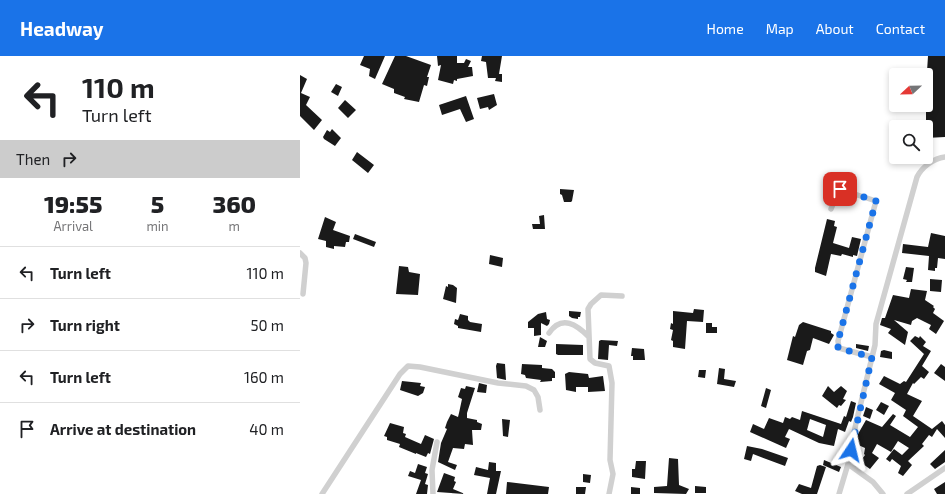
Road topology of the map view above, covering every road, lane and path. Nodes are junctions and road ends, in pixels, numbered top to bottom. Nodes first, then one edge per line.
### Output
1 (945, 157) edge
2 (831, 209) dead end
3 (300, 253) edge
4 (303, 294) dead end
5 (622, 296) dead end
6 (549, 333) dead end
7 (589, 337) junction
8 (872, 357) junction
9 (540, 410) dead end
10 (437, 442) dead end
11 (848, 464) junction
12 (945, 468) edge
13 (322, 494) edge
14 (433, 494) edge
15 (609, 494) edge
16 (839, 494) edge
17 (883, 494) edge
18 (907, 494) edge

1 - 8 street
2 - 8 street
3 - 4 street
5 - 7 street
6 - 7 street
7 - 15 street
8 - 11 street
9 - 13 street
10 - 14 street
11 - 16 street
11 - 17 street
12 - 18 street

